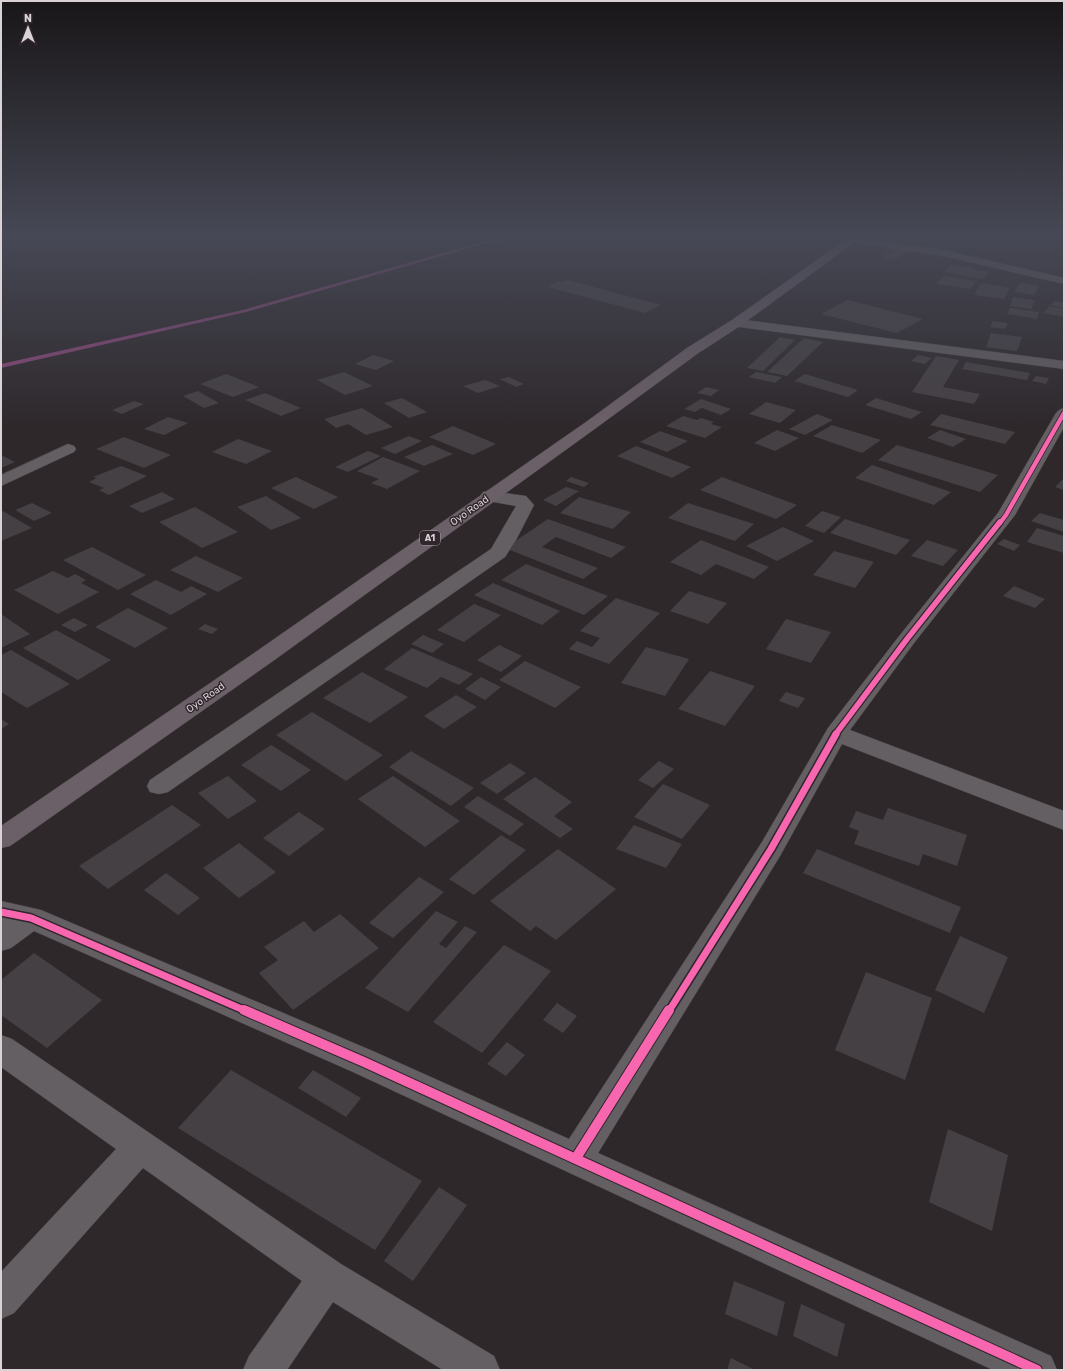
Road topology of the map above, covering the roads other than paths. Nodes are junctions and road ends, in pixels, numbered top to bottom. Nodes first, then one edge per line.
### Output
1 (768, 300) edge
2 (736, 323) junction
3 (1063, 366) edge
4 (1064, 413) edge
5 (68, 449) dead end
6 (1, 480) edge
7 (489, 496) junction
8 (836, 733) junction
9 (159, 786) dead end
10 (1064, 821) edge
11 (1, 839) edge
12 (16, 915) edge
13 (1, 940) edge
14 (1, 1049) edge
15 (141, 1146) junction
16 (576, 1158) junction
17 (328, 1277) junction
18 (1, 1300) edge
19 (263, 1370) edge
20 (480, 1370) edge
21 (1037, 1370) edge

1 - 2 highway, Oyo Road / A1
2 - 3 street
2 - 7 highway, Oyo Road / A1
4 - 8 street
5 - 6 street
7 - 9 street
7 - 11 highway, Oyo Road / A1
8 - 10 street
8 - 16 street
12 - 13 street
12 - 16 street
14 - 15 street
15 - 17 street
15 - 18 street
16 - 21 street
17 - 19 street
17 - 20 street

